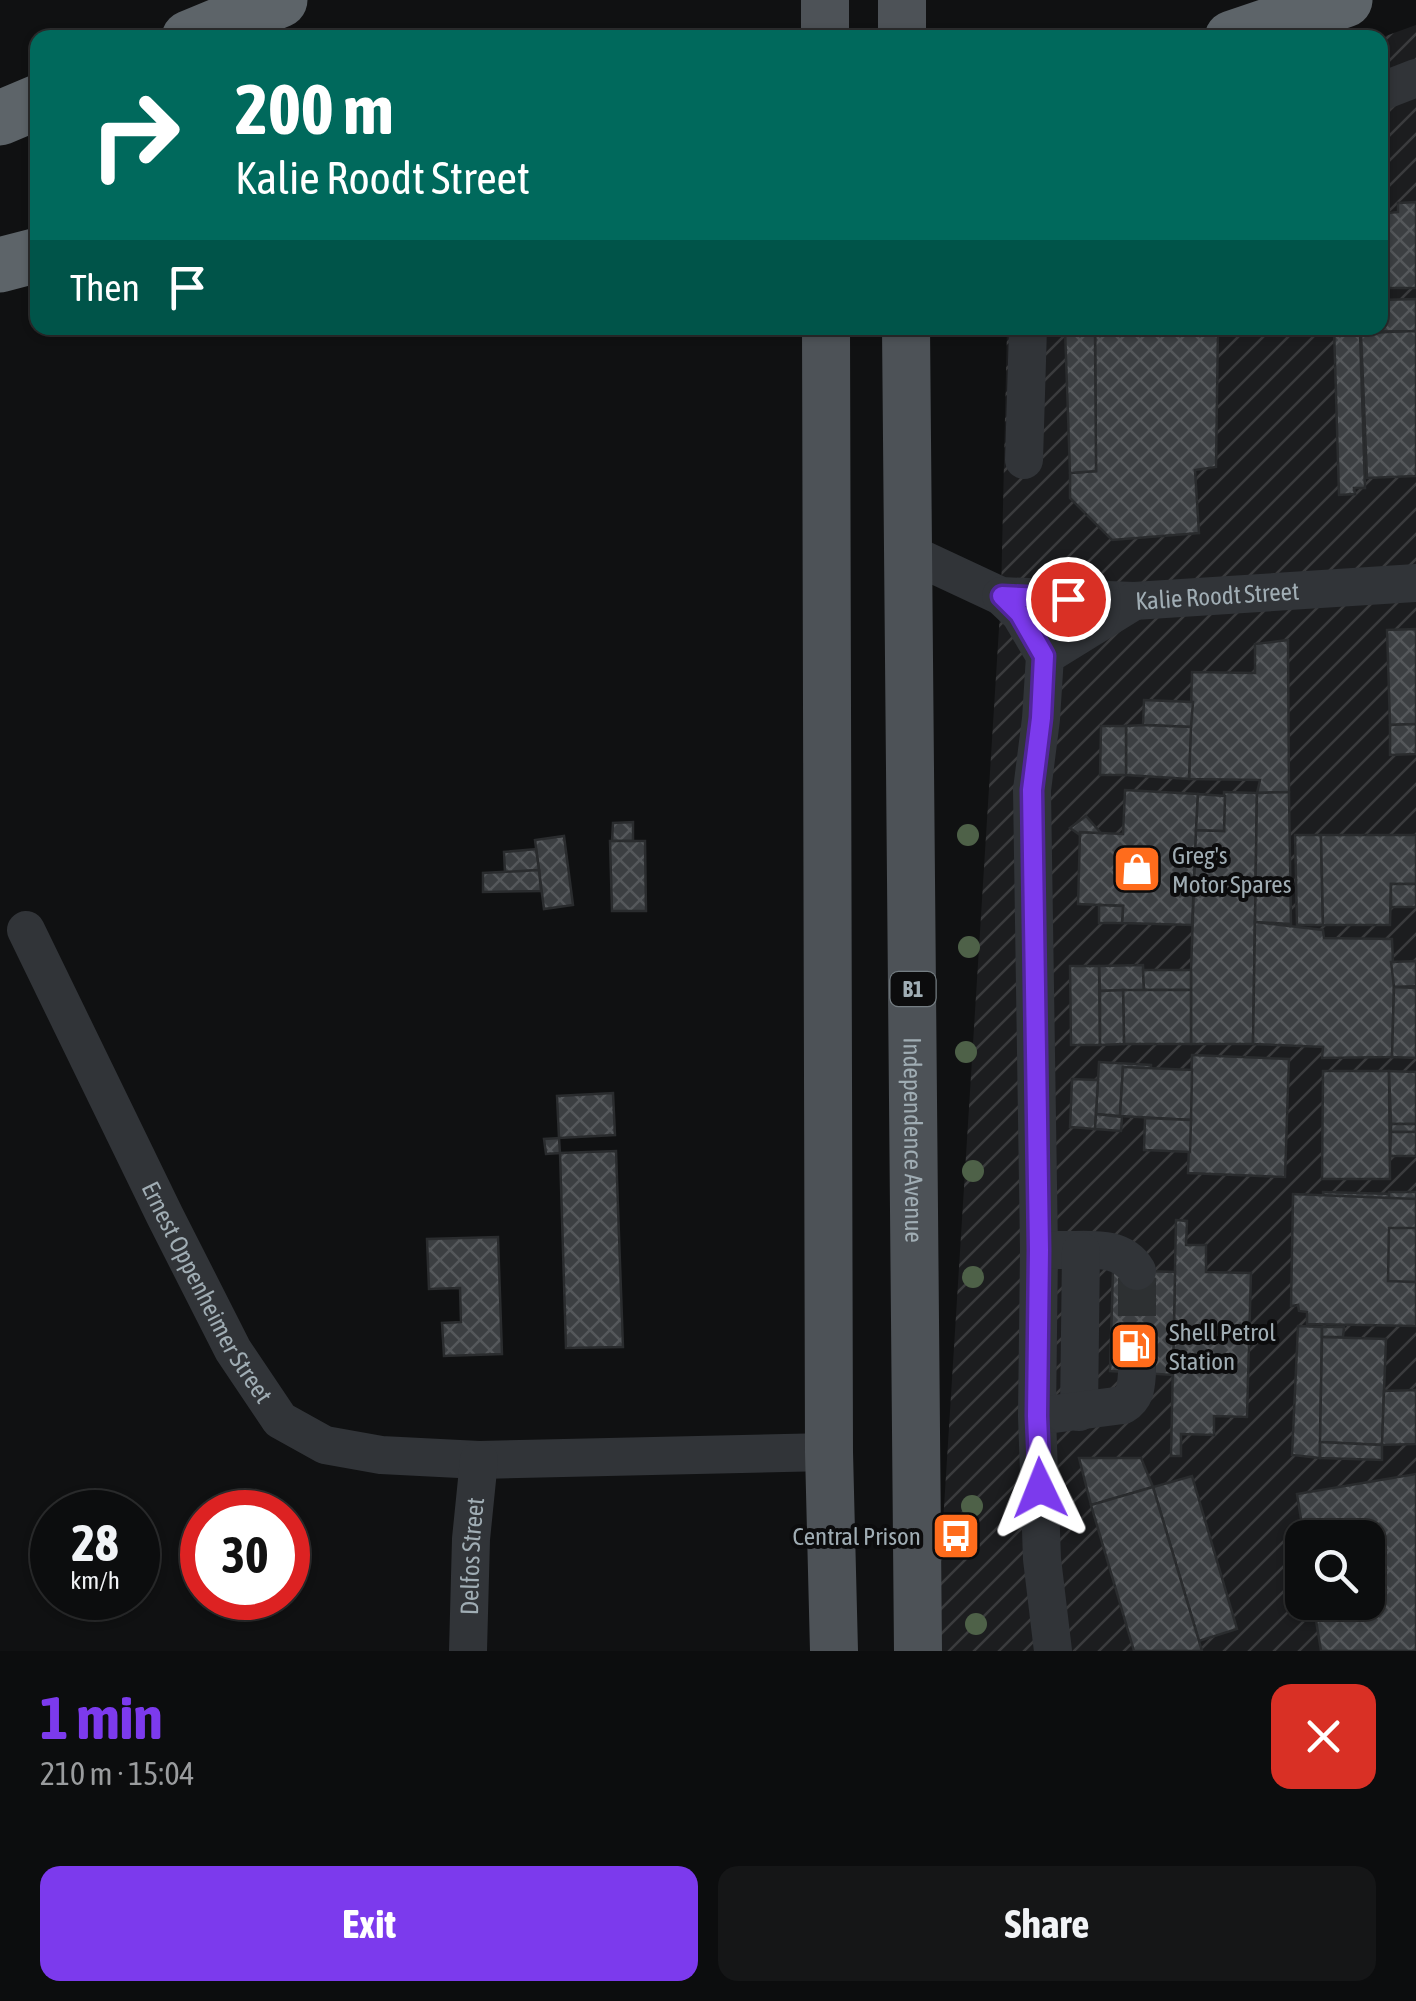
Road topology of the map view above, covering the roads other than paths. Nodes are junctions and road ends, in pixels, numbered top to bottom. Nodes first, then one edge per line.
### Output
1 (280, 0) edge
2 (825, 0) edge
3 (902, 0) edge
4 (1345, 0) edge
5 (208, 30) edge
6 (826, 30) edge
7 (902, 30) edge
8 (1256, 30) edge
9 (1416, 78) edge
10 (1388, 89) edge
11 (30, 105) edge
12 (0, 118) edge
13 (30, 257) edge
14 (0, 264) edge
15 (826, 335) edge
16 (906, 335) edge
17 (1028, 335) edge
18 (1024, 460) dead end
19 (909, 553) junction
20 (1416, 582) edge
21 (1002, 596) junction
22 (1134, 601) junction
23 (1044, 656) junction
24 (26, 930) dead end
25 (1039, 1250) junction
26 (1082, 1251) junction
27 (1137, 1271) dead end
28 (1136, 1373) tunnel mouth
29 (1079, 1412) junction
30 (1037, 1416) junction
31 (829, 1452) junction
32 (479, 1460) junction
33 (468, 1651) edge
34 (834, 1651) edge
35 (918, 1651) edge
36 (1053, 1651) edge

1 - 5 highway
2 - 6 main road
3 - 7 main road
4 - 8 highway
9 - 10 street
11 - 12 highway
13 - 14 highway
15 - 31 main road
16 - 19 main road, Independence Avenue / B1
17 - 18 street
19 - 21 street, Kalie Roodt Street
19 - 35 main road, Independence Avenue / B1
20 - 22 street, Kalie Roodt Street
21 - 22 street, Kalie Roodt Street
21 - 23 street
22 - 23 street
23 - 25 street
24 - 32 street, Ernest Oppenheimer Street
25 - 26 street
25 - 30 street
26 - 27 street
26 - 29 street
28 - 29 street
29 - 30 street
30 - 36 street
31 - 32 street, Ernest Oppenheimer Street
31 - 34 main road
32 - 33 street, Delfos Street

